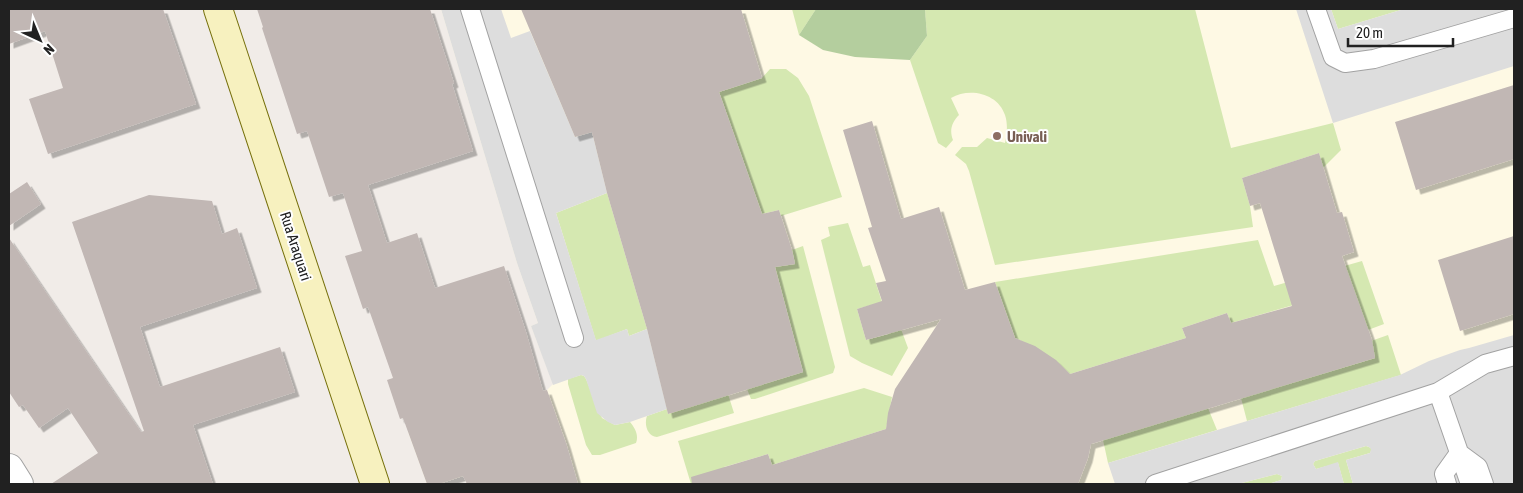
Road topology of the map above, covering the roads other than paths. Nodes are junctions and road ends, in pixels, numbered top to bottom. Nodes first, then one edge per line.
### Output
1 (218, 9) edge
2 (470, 9) edge
3 (1316, 9) edge
4 (1514, 18) edge
5 (574, 338) dead end
6 (1514, 356) edge
7 (1438, 392) junction
8 (1459, 453) junction
9 (9, 468) edge
10 (19, 484) edge
11 (375, 484) edge
12 (1155, 484) edge
13 (1447, 484) edge
14 (1470, 484) edge
15 (1484, 484) edge

1 - 11 street, Rua Araquari
2 - 5 lane
3 - 4 lane
6 - 7 lane
7 - 8 lane
7 - 12 lane
8 - 13 lane
8 - 14 lane
8 - 15 lane
9 - 10 street

